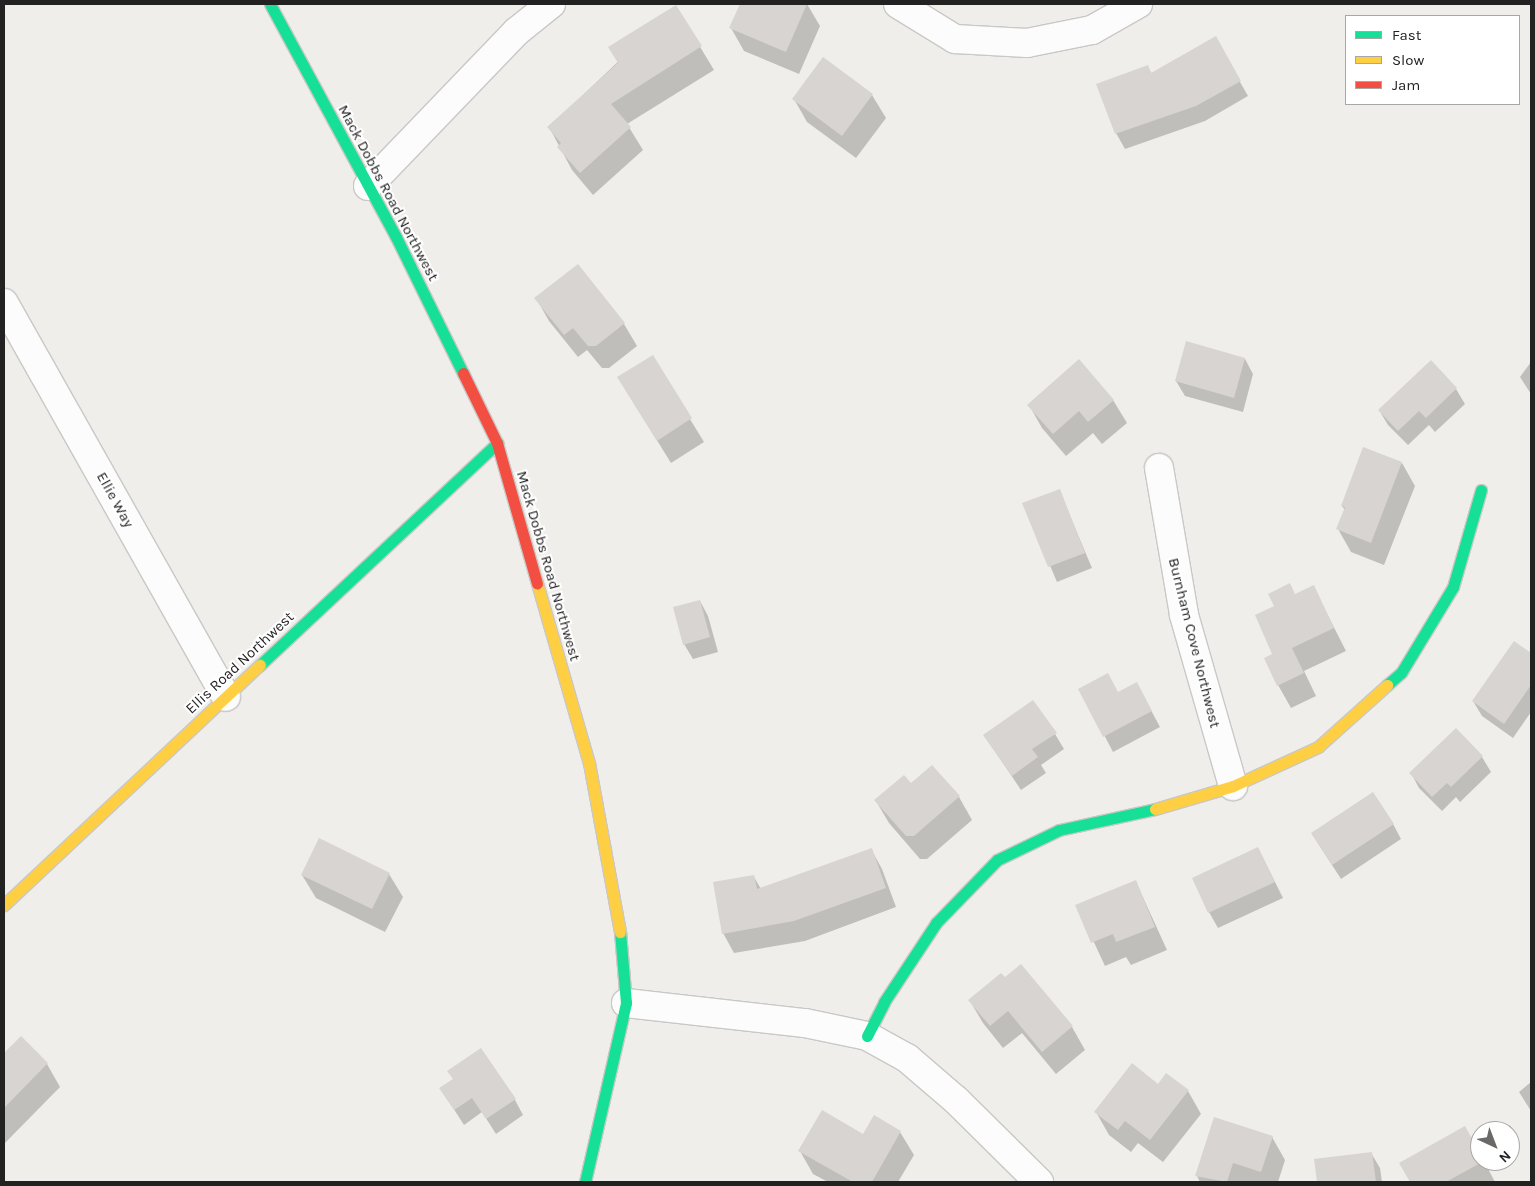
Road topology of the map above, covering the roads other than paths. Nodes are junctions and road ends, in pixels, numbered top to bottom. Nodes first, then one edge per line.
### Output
1 (270, 4) edge
2 (551, 4) edge
3 (898, 4) edge
4 (1138, 4) edge
5 (368, 186) junction
6 (4, 303) edge
7 (497, 443) junction
8 (1158, 468) dead end
9 (1481, 490) dead end
10 (226, 697) junction
11 (1233, 786) junction
12 (4, 905) edge
13 (626, 1003) junction
14 (867, 1036) junction
15 (585, 1182) edge
16 (1039, 1182) edge

1 - 5 street, Mack Dobbs Road Northwest
2 - 5 street
3 - 4 street
5 - 7 street, Mack Dobbs Road Northwest
6 - 10 street, Ellie Way
7 - 10 street, Ellis Road Northwest
7 - 13 street, Mack Dobbs Road Northwest
8 - 11 street, Burnham Cove Northwest
9 - 11 street
10 - 12 street, Ellis Road Northwest
11 - 14 street
13 - 14 street
13 - 15 street, Mack Dobbs Road Northwest
14 - 16 street

